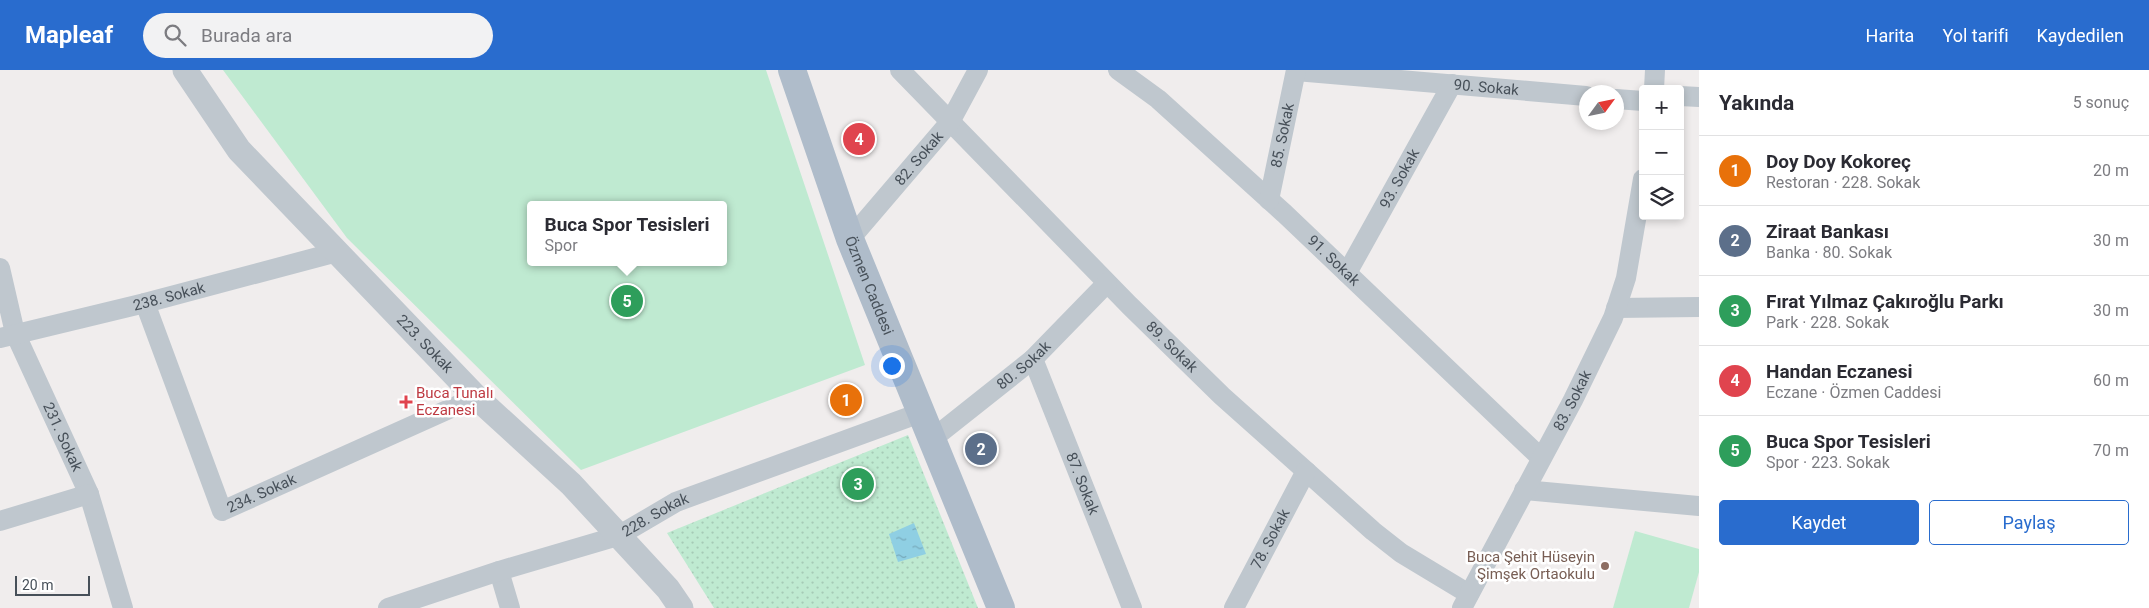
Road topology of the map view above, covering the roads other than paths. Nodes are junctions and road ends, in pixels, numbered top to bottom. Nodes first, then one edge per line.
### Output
1 (185, 70) edge
2 (792, 70) edge
3 (900, 70) edge
4 (978, 70) edge
5 (1296, 70) edge
6 (1655, 70) edge
7 (1129, 73) edge
8 (1452, 84) junction
9 (1654, 85) edge
10 (1579, 95) edge
11 (1684, 96) edge
12 (1699, 97) edge
13 (1624, 100) edge
14 (1639, 101) edge
15 (950, 122) junction
16 (1269, 200) junction
17 (1639, 202) edge
18 (850, 239) junction
19 (337, 252) junction
20 (0, 268) edge
21 (1347, 273) junction
22 (1107, 283) junction
23 (145, 303) junction
24 (1699, 307) edge
25 (1616, 308) junction
26 (8, 336) edge
27 (1033, 359) junction
28 (476, 398) junction
29 (920, 413) junction
30 (931, 440) junction
31 (1541, 458) junction
32 (1306, 471) junction
33 (1524, 490) junction
34 (89, 494) junction
35 (1699, 506) edge
36 (0, 521) edge
37 (618, 536) junction
38 (499, 572) junction
39 (1466, 601) edge
40 (673, 602) edge
41 (123, 608) edge
42 (388, 608) edge
43 (510, 608) edge
44 (1001, 608) edge
45 (1132, 608) edge
46 (1234, 608) edge

1 - 19 street, 223. Sokak
2 - 18 main road, Özmen Caddesi
3 - 15 street, 89. Sokak
4 - 15 street, 82. Sokak
5 - 8 street, 90. Sokak
5 - 16 street, 85. Sokak
6 - 9 street
7 - 16 street, 91. Sokak
8 - 10 street, 90. Sokak
8 - 21 street, 93. Sokak
11 - 12 street
13 - 14 street
15 - 18 street, 82. Sokak
15 - 22 street, 89. Sokak
16 - 21 street, 91. Sokak
17 - 25 street, 83. Sokak
18 - 29 main road, Özmen Caddesi
19 - 23 street, 238. Sokak
19 - 28 street, 223. Sokak
20 - 26 street, 231. Sokak
21 - 31 street, 91. Sokak
22 - 27 street, 80. Sokak
22 - 32 street, 89. Sokak
23 - 26 street, 238. Sokak
23 - 28 street, 234. Sokak
24 - 25 street
25 - 31 street, 83. Sokak
26 - 34 street, 231. Sokak
27 - 30 street, 80. Sokak
27 - 45 street, 87. Sokak
28 - 37 street, 223. Sokak
29 - 30 main road, Özmen Caddesi
29 - 37 street, 228. Sokak
30 - 44 main road, Özmen Caddesi
31 - 33 street, 83. Sokak
32 - 39 street, 89. Sokak
32 - 46 street, 78. Sokak
33 - 35 street
33 - 39 street, 83. Sokak
34 - 36 street
34 - 41 street, 231. Sokak
37 - 38 street, 228. Sokak
37 - 40 street, 223. Sokak
38 - 42 street, 228. Sokak
38 - 43 street

